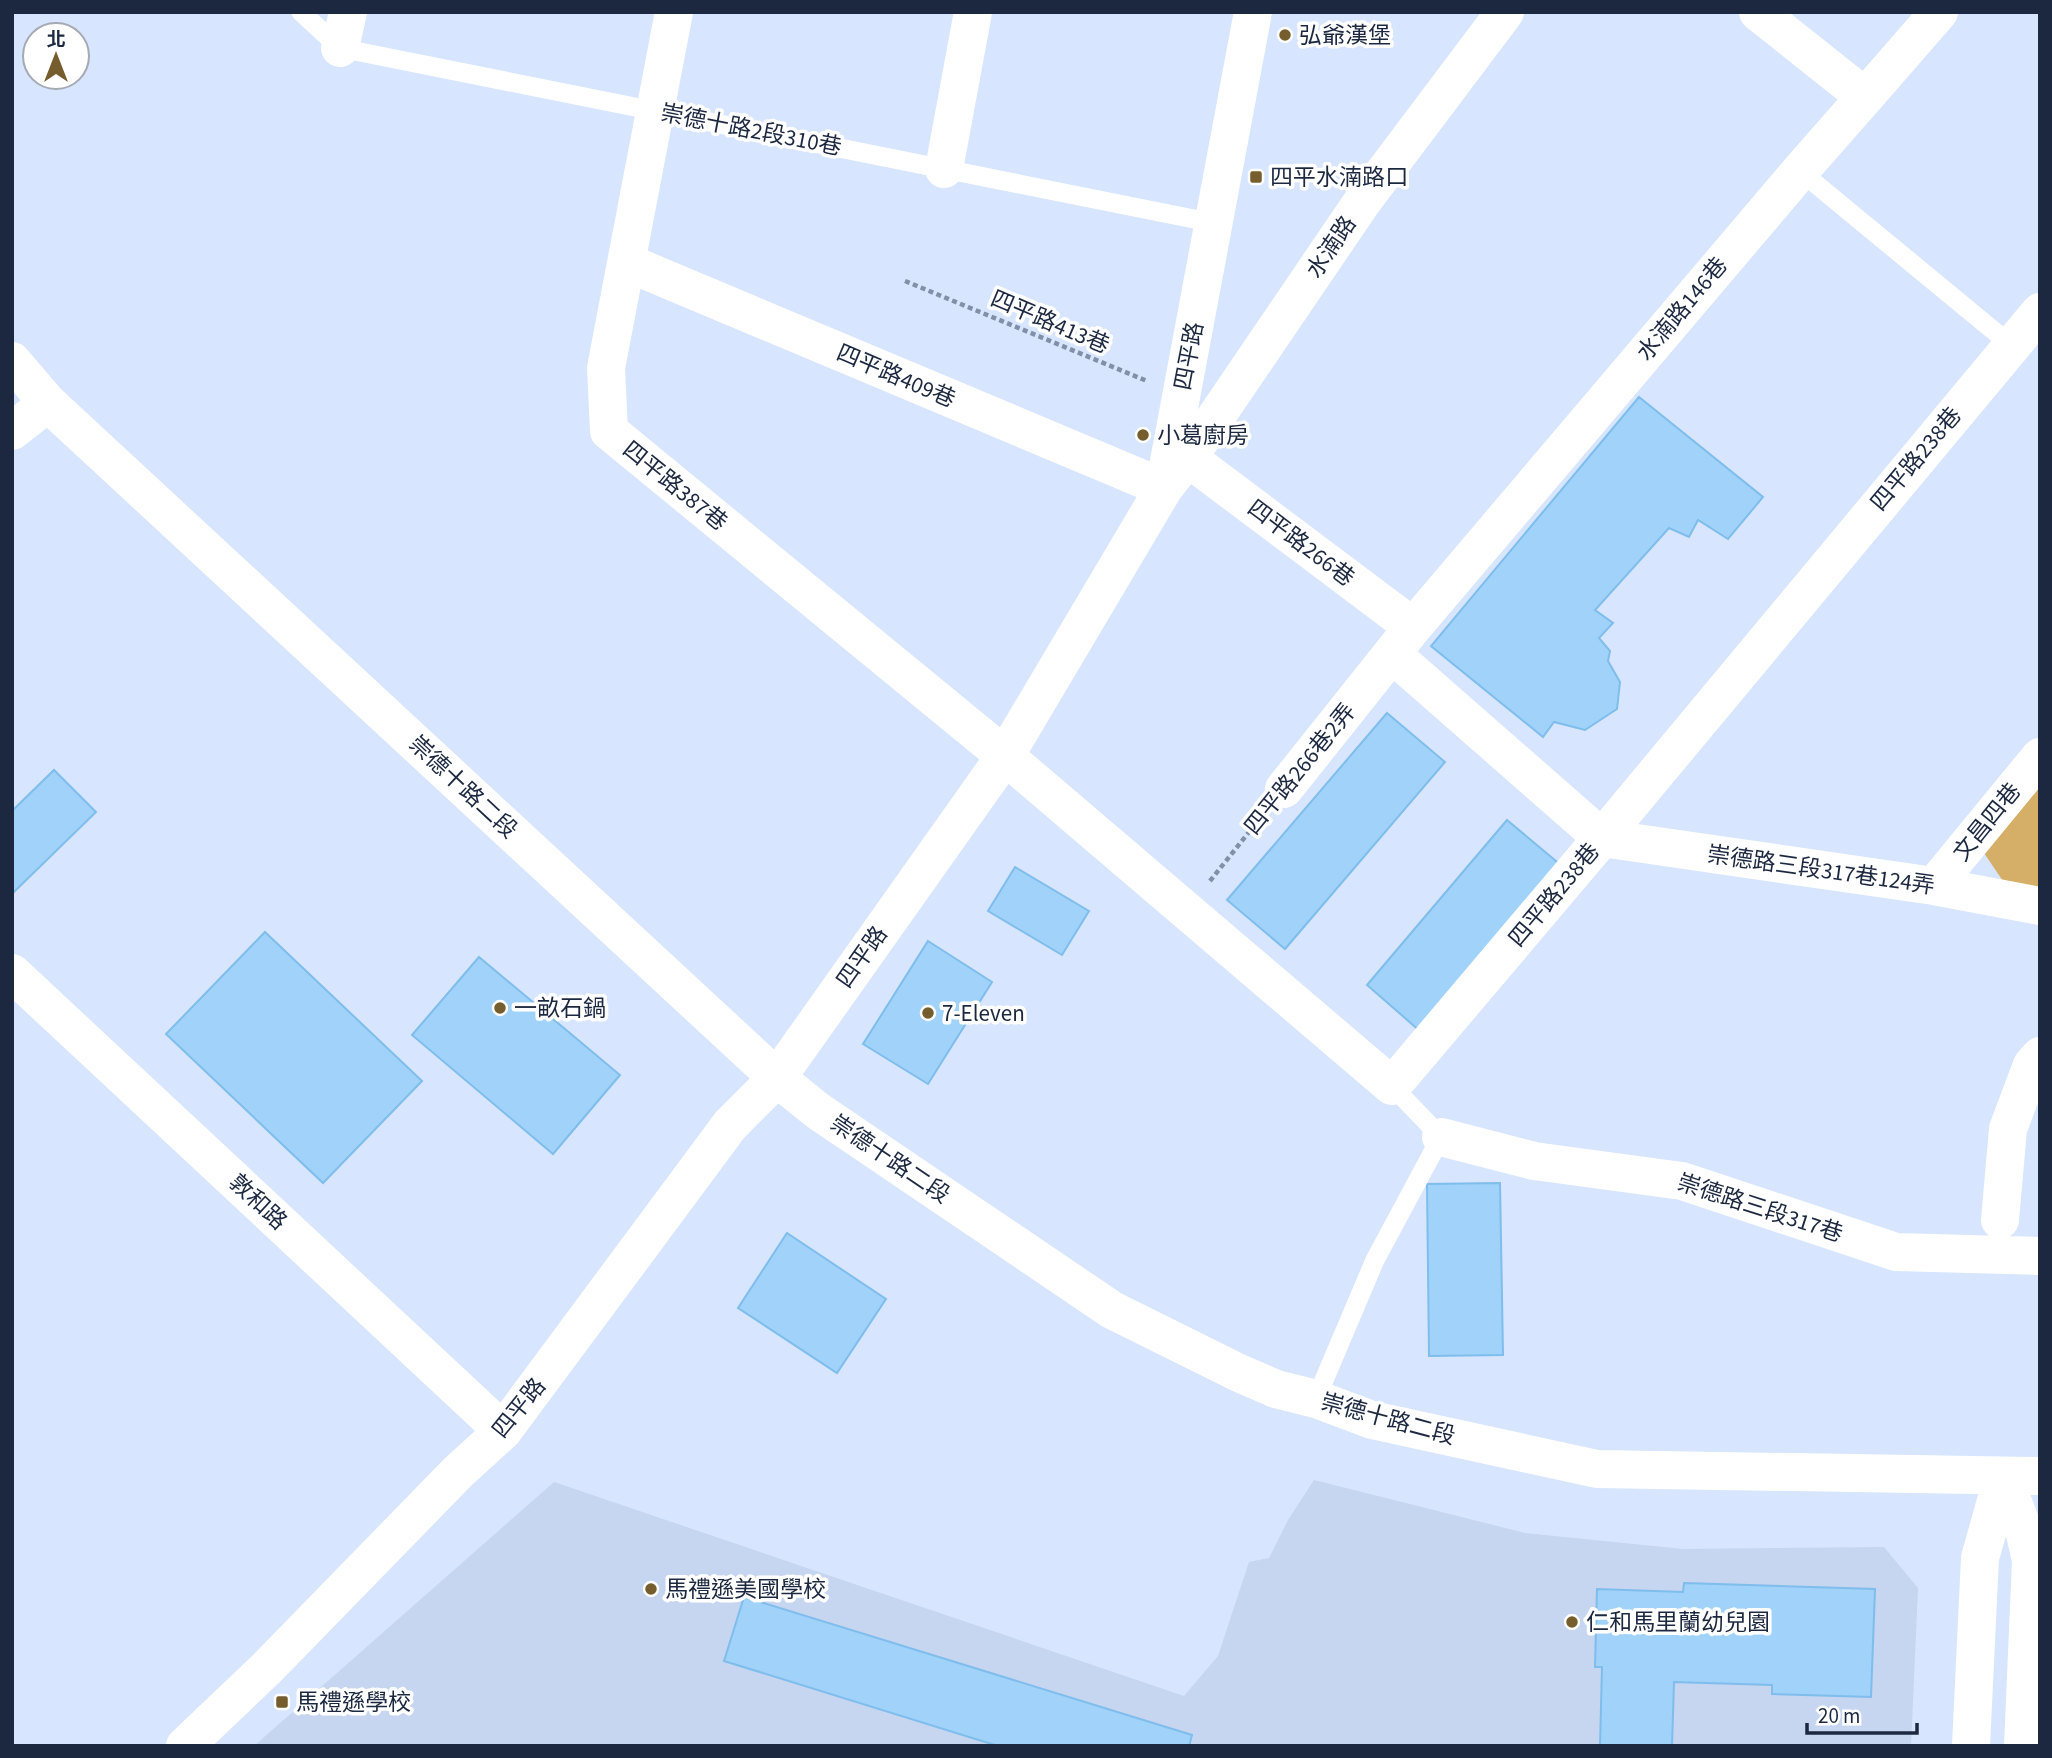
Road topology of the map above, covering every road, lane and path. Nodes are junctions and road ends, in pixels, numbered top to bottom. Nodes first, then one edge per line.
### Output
1 (301, 12) edge
2 (674, 12) edge
3 (973, 12) edge
4 (1253, 12) edge
5 (1505, 12) edge
6 (1758, 12) edge
7 (1939, 12) edge
8 (344, 30) edge
9 (1865, 97) junction
10 (656, 111) junction
11 (944, 169) junction
12 (1800, 171) junction
13 (1214, 223) junction
14 (628, 263) junction
15 (905, 281) dead end
16 (2040, 312) edge
17 (2011, 345) junction
18 (12, 360) edge
19 (1182, 395) junction
20 (48, 403) junction
21 (12, 431) edge
22 (1188, 458) junction
23 (1164, 488) junction
24 (1403, 641) junction
25 (1005, 756) junction
26 (2040, 757) edge
27 (1284, 789) joint
28 (1602, 838) junction
29 (1934, 886) junction
30 (2040, 906) edge
31 (1186, 911) junction
32 (12, 973) edge
33 (2040, 1056) edge
34 (777, 1078) junction
35 (1392, 1086) junction
36 (1441, 1137) junction
37 (2000, 1220) dead end
38 (2040, 1256) edge
39 (1316, 1399) junction
40 (503, 1431) junction
41 (2021, 1476) edge
42 (185, 1746) edge
43 (1971, 1746) edge
44 (2023, 1746) edge

1 - 8 lane, 崇德十路2段310巷
2 - 10 street, 四平路387巷
3 - 11 street
4 - 13 street, 四平路
5 - 22 street, 水湳路
6 - 9 street
7 - 9 street, 水湳路146巷
8 - 10 lane, 崇德十路2段310巷
9 - 12 street, 水湳路146巷
10 - 11 lane, 崇德十路2段310巷
10 - 14 street, 四平路387巷
11 - 13 lane, 崇德十路2段310巷
12 - 17 lane
12 - 24 street, 水湳路146巷
13 - 19 street, 四平路
14 - 23 street, 四平路409巷
14 - 25 street, 四平路387巷
15 - 19 path, 四平路413巷
16 - 17 street, 四平路238巷
17 - 28 street, 四平路238巷
18 - 20 street, 崇德十路二段
19 - 23 street, 四平路
20 - 21 street
20 - 34 street, 崇德十路二段
22 - 23 street, 水湳路
22 - 24 street, 四平路266巷
23 - 25 street, 四平路
24 - 27 street, 四平路266巷2弄
24 - 28 street, 四平路266巷
25 - 31 street
25 - 34 street, 四平路
26 - 29 street, 文昌四巷
27 - 31 path, 四平路266巷2弄
28 - 29 street, 崇德路三段317巷124弄
28 - 35 street, 四平路238巷
29 - 30 street, 崇德路三段317巷124弄
31 - 35 street
32 - 40 street, 敦和路
33 - 37 street
34 - 39 street, 崇德十路二段
34 - 40 street, 四平路
35 - 36 lane
36 - 38 street, 崇德路三段317巷
36 - 39 lane
39 - 41 street, 崇德十路二段
40 - 42 street, 四平路
41 - 43 street
41 - 44 street

